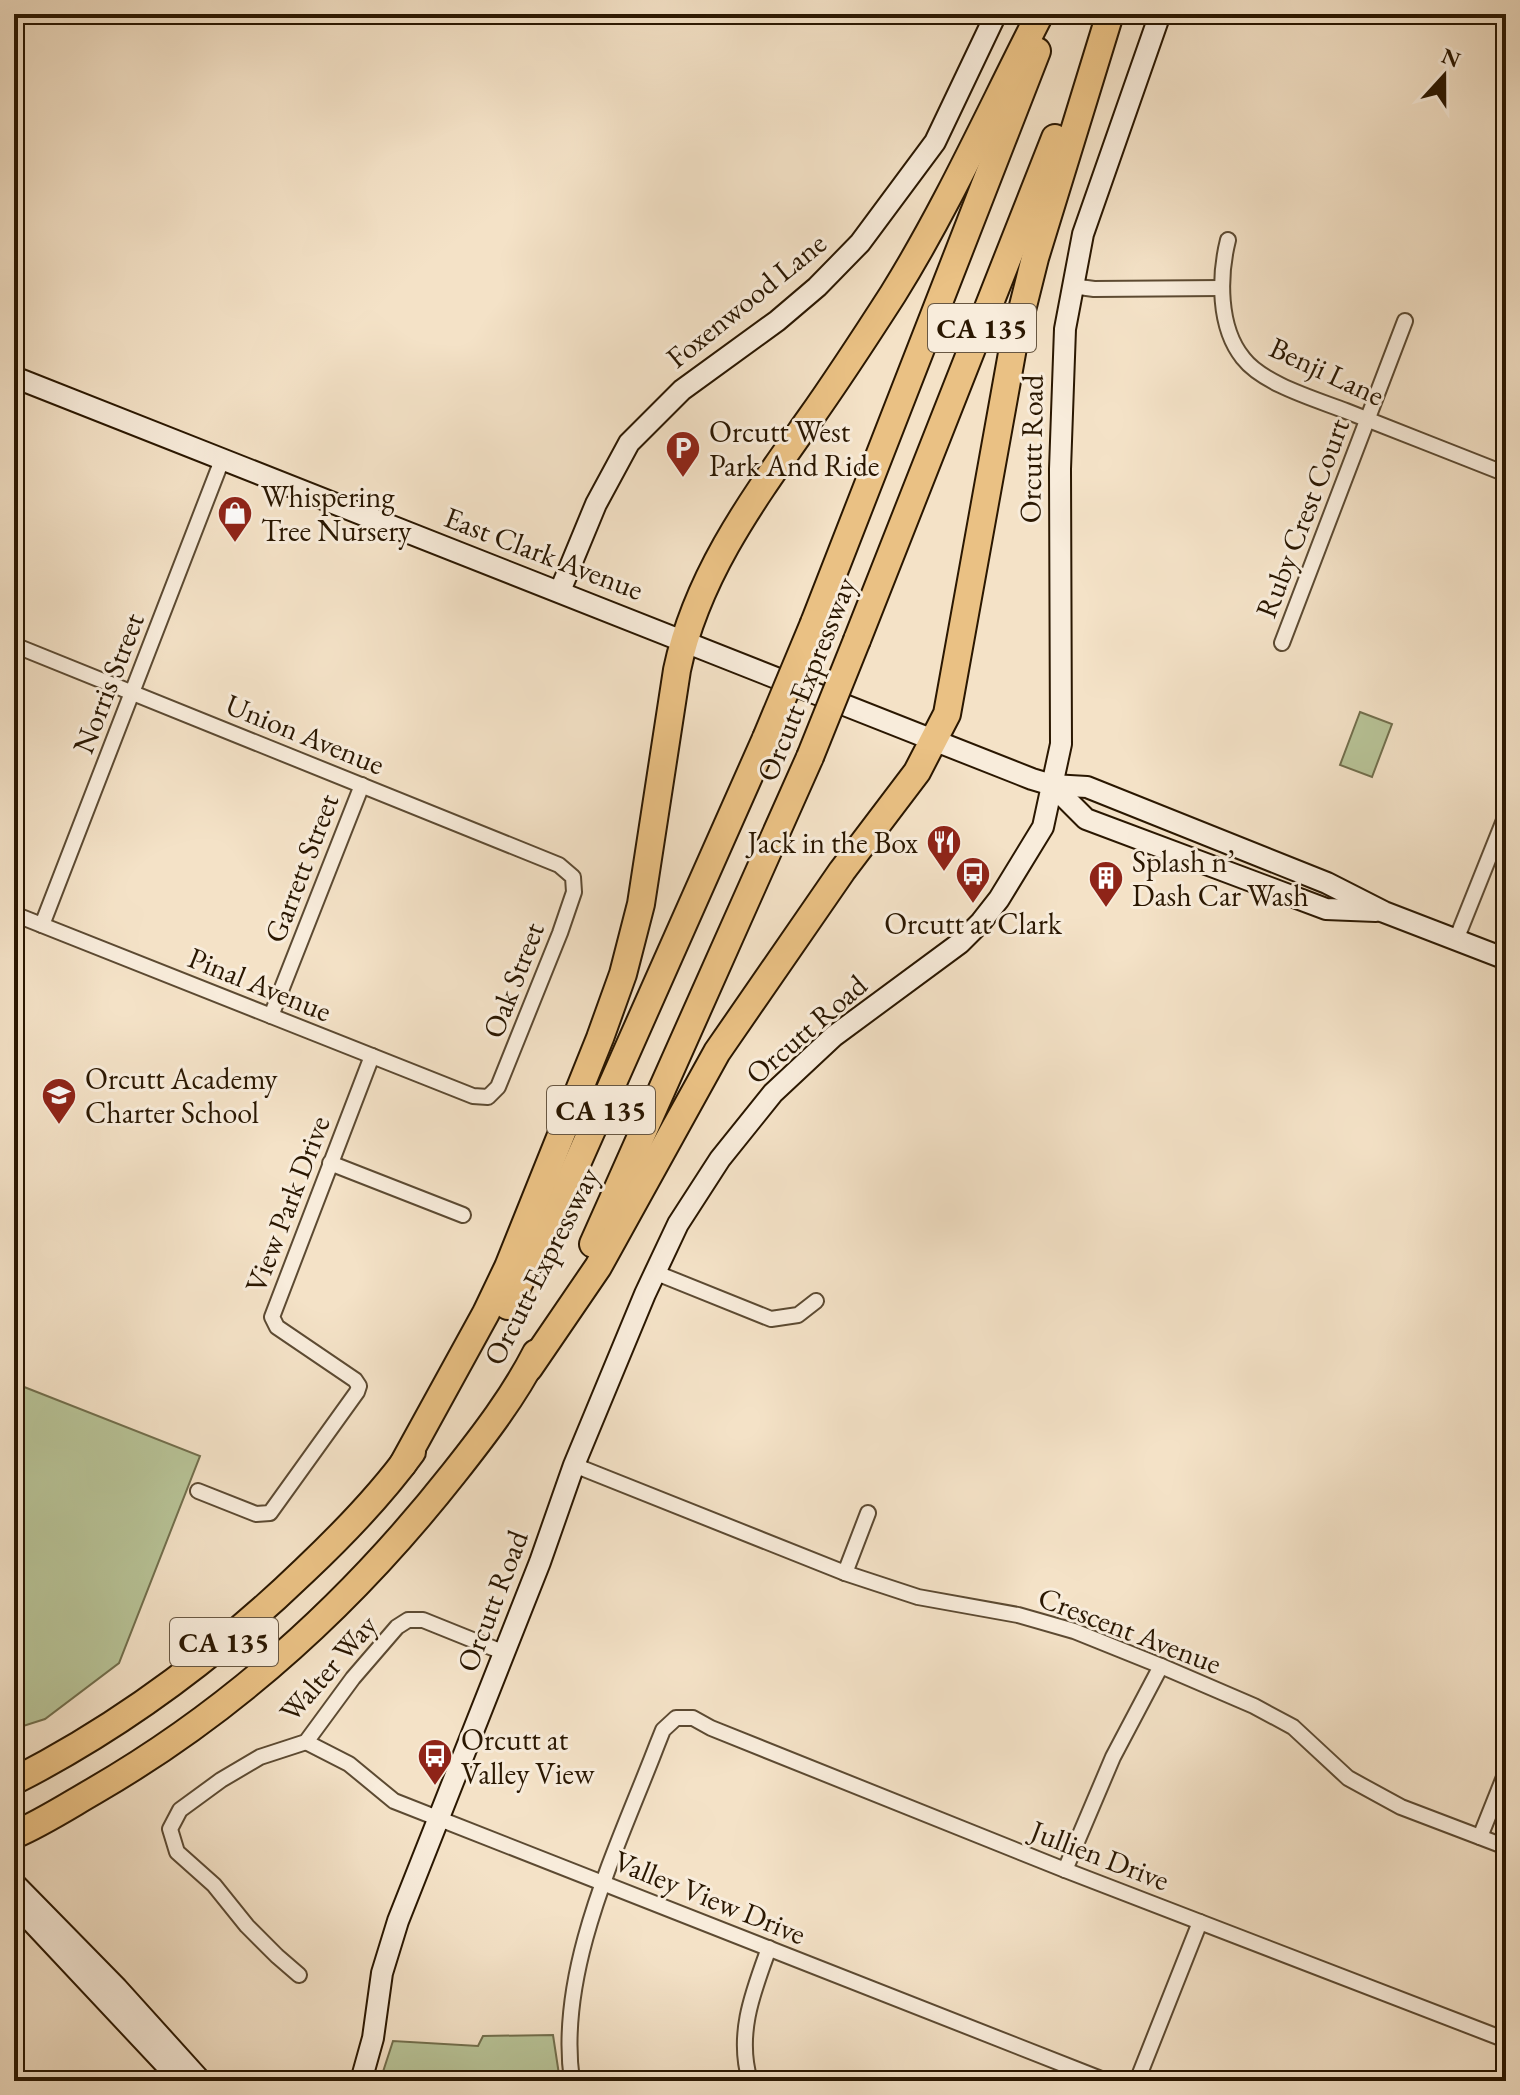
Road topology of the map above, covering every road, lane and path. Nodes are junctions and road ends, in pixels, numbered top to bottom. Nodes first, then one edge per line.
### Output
1 (1040, 14) edge
2 (1052, 14) edge
3 (1103, 14) edge
4 (1110, 14) edge
5 (1160, 14) edge
6 (990, 16) edge
7 (1228, 240) dead end
8 (1072, 286) junction
9 (1221, 288) junction
10 (1405, 321) dead end
11 (14, 377) edge
12 (1367, 419) junction
13 (222, 460) junction
14 (1506, 474) edge
15 (560, 591) junction
16 (683, 641) junction
17 (1282, 643) dead end
18 (14, 645) edge
19 (132, 693) junction
20 (935, 741) junction
21 (362, 785) junction
22 (1052, 785) junction
23 (1506, 815) edge
24 (573, 877) joint
25 (1384, 912) junction
26 (14, 914) edge
27 (42, 925) junction
28 (1456, 940) junction
29 (1506, 959) edge
30 (271, 1016) junction
31 (372, 1056) junction
32 (488, 1097) joint
33 (330, 1163) junction
34 (463, 1215) dead end
35 (654, 1272) junction
36 (816, 1301) dead end
37 (529, 1368) junction
38 (403, 1464) junction
39 (574, 1465) junction
40 (198, 1491) dead end
41 (868, 1513) dead end
42 (845, 1573) junction
43 (505, 1653) junction
44 (1161, 1666) junction
45 (306, 1742) junction
46 (1506, 1772) edge
47 (14, 1781) edge
48 (439, 1819) junction
49 (20, 1832) edge
50 (1480, 1837) junction
51 (1506, 1847) edge
52 (1065, 1870) junction
53 (14, 1883) edge
54 (605, 1883) junction
55 (14, 1903) edge
56 (1200, 1922) junction
57 (769, 1948) junction
58 (299, 1975) dead end
59 (1506, 2040) edge
60 (181, 2081) edge
61 (201, 2081) edge
62 (361, 2081) edge
63 (572, 2081) edge
64 (750, 2081) edge
65 (1106, 2081) edge
66 (1137, 2081) edge

1 - 16 highway
2 - 38 highway, Orcutt Expressway / CA 135, bridge
3 - 37 highway, Orcutt Expressway / CA 135, bridge
4 - 20 highway
5 - 8 street, Orcutt Road
6 - 15 street, Foxenwood Lane
7 - 9 street, Benji Lane
8 - 9 street
8 - 22 street, Orcutt Road
9 - 12 street, Benji Lane
10 - 12 street, Ruby Crest Court
11 - 13 street, East Clark Avenue
12 - 14 street, Benji Lane
12 - 17 street, Ruby Crest Court
13 - 15 street, East Clark Avenue
13 - 19 street, Norris Street
15 - 16 street, East Clark Avenue
16 - 20 street, East Clark Avenue
16 - 38 highway
18 - 19 street, Union Avenue
19 - 21 street, Union Avenue
19 - 27 street, Norris Street
20 - 22 street, East Clark Avenue
20 - 37 highway
21 - 24 street, Union Avenue
21 - 30 street, Garrett Street
22 - 25 street, East Clark Avenue
22 - 25 street, East Clark Avenue
22 - 35 street, Orcutt Road
23 - 28 street
24 - 32 street, Oak Street
25 - 28 street, East Clark Avenue
26 - 27 street, Pinal Avenue
27 - 30 street, Pinal Avenue
28 - 29 street, East Clark Avenue
30 - 31 street, Pinal Avenue
31 - 32 street, Pinal Avenue
31 - 33 street, View Park Drive
33 - 34 street
33 - 40 street, View Park Drive
35 - 36 street
35 - 39 street, Orcutt Road
37 - 49 highway, Orcutt Expressway / CA 135
38 - 47 highway, Orcutt Expressway / CA 135
39 - 42 street, Crescent Avenue
39 - 43 street, Orcutt Road
41 - 42 street
42 - 44 street, Crescent Avenue
43 - 45 street, Walter Way
43 - 48 street, Orcutt Road
44 - 50 street, Crescent Avenue
44 - 52 street
45 - 48 street, Valley View Drive
45 - 58 street, Walter Way
46 - 50 street
48 - 54 street, Valley View Drive
48 - 62 street, Orcutt Road
50 - 51 street, Crescent Avenue
52 - 54 street, Jullien Drive
52 - 56 street, Jullien Drive
53 - 61 street
54 - 57 street, Valley View Drive
54 - 63 street
55 - 60 street
56 - 59 street, Jullien Drive
56 - 66 street
57 - 64 street
57 - 65 street, Valley View Drive

